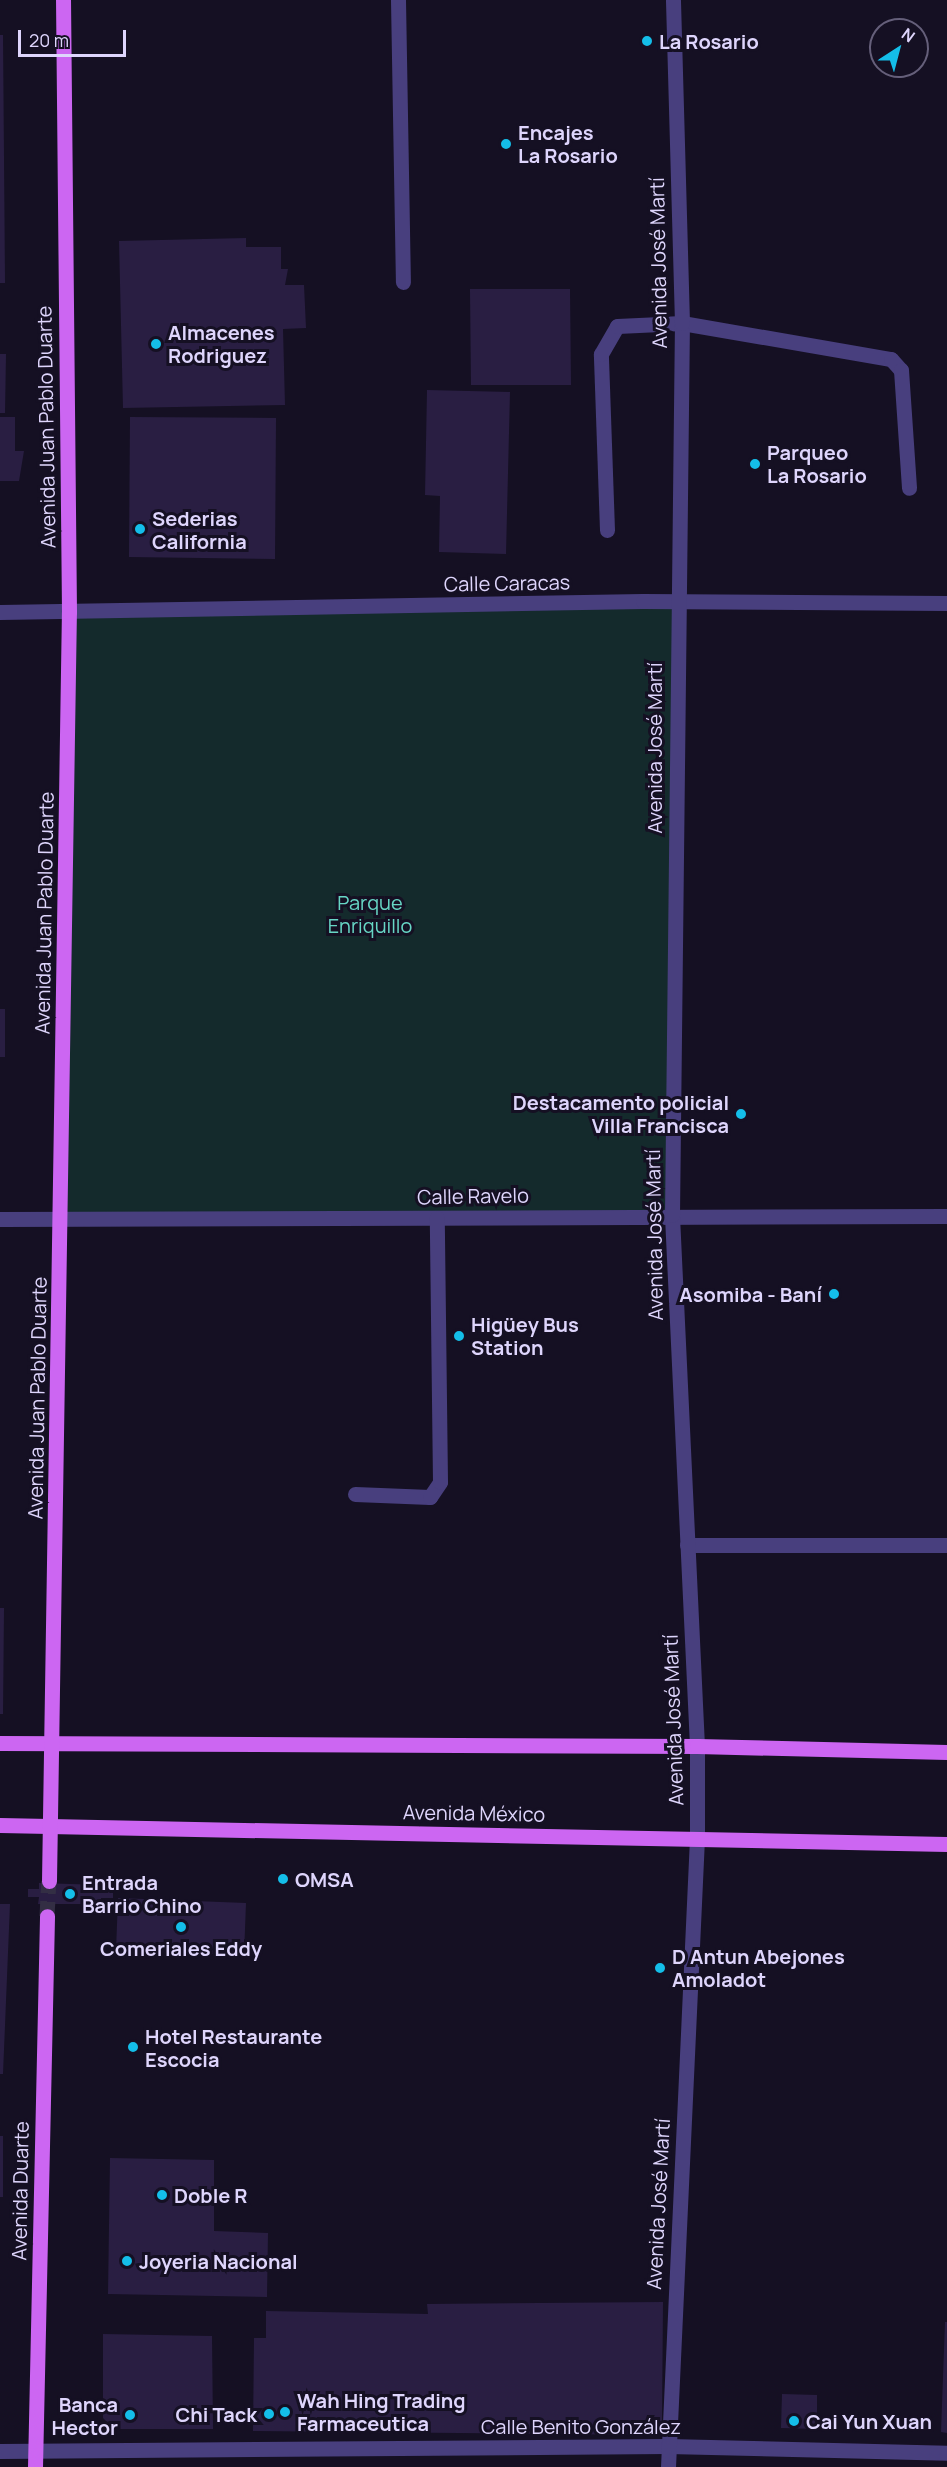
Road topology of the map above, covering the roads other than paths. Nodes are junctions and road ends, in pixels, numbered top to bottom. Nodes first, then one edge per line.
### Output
1 (63, 0) edge
2 (398, 0) edge
3 (673, 0) edge
4 (402, 282) dead end
5 (682, 323) junction
6 (909, 488) dead end
7 (607, 530) dead end
8 (676, 602) junction
9 (947, 603) edge
10 (0, 612) edge
11 (69, 612) junction
12 (672, 1215) junction
13 (947, 1216) edge
14 (437, 1218) junction
15 (0, 1219) edge
16 (62, 1219) junction
17 (355, 1494) dead end
18 (687, 1545) junction
19 (947, 1545) edge
20 (0, 1743) edge
21 (51, 1743) junction
22 (698, 1746) junction
23 (947, 1752) edge
24 (0, 1825) edge
25 (49, 1826) junction
26 (697, 1838) junction
27 (947, 1844) edge
28 (49, 1881) tunnel mouth
29 (47, 1916) tunnel mouth
30 (668, 2446) junction
31 (0, 2451) edge
32 (947, 2453) edge
33 (35, 2459) edge
34 (668, 2467) edge

1 - 11 main road, Avenida Juan Pablo Duarte
2 - 4 street
3 - 5 street, Avenida José Martí
5 - 6 street
5 - 7 street
5 - 8 street, Avenida José Martí
8 - 9 street, Calle Caracas
8 - 11 street, Calle Caracas
8 - 12 street, Avenida José Martí
10 - 11 street, Calle Caracas
11 - 16 main road, Avenida Juan Pablo Duarte
12 - 13 street, Calle Ravelo
12 - 14 street, Calle Ravelo
12 - 18 street, Avenida José Martí
14 - 16 street, Calle Ravelo
14 - 17 street
15 - 16 street, Calle Ravelo
16 - 21 main road, Avenida Juan Pablo Duarte
18 - 19 street
18 - 22 street, Avenida José Martí
20 - 21 main road
21 - 22 main road
21 - 25 main road, Avenida Juan Pablo Duarte
22 - 23 main road
22 - 26 street, Avenida José Martí
24 - 25 main road, Avenida México
25 - 26 main road, Avenida México
25 - 28 main road
26 - 27 main road, Avenida México
26 - 30 street, Avenida José Martí
29 - 33 main road, Avenida Duarte
30 - 32 street, Calle Benito González
30 - 33 street, Calle Benito González
30 - 34 street, Avenida José Martí
31 - 33 street, Calle Benito González

